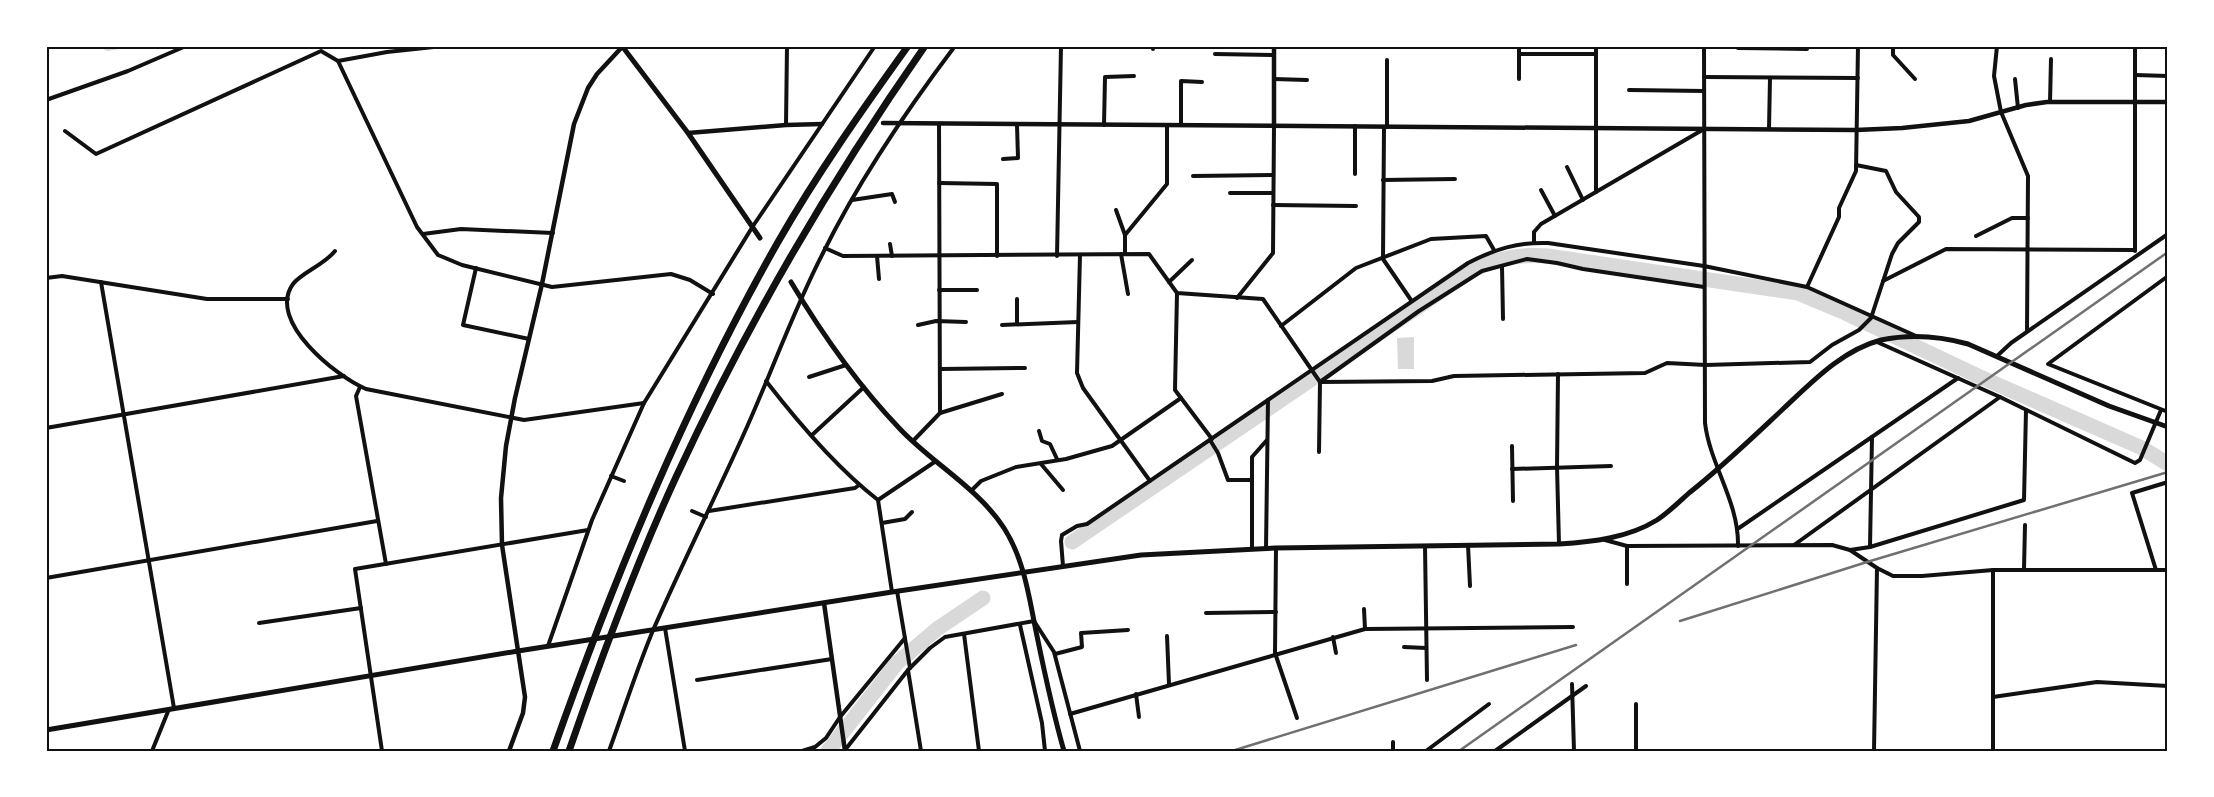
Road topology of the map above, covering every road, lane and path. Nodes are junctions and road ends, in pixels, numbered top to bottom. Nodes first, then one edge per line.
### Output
1 (186, 46) edge
2 (443, 46) edge
3 (622, 46) edge
4 (787, 46) edge
5 (875, 46) edge
6 (908, 46) edge
7 (925, 46) edge
8 (955, 46) edge
9 (1061, 46) edge
10 (1274, 46) edge
11 (1519, 46) edge
12 (1596, 46) edge
13 (1704, 46) edge
14 (1807, 46) edge
15 (1858, 46) edge
16 (1893, 46) edge
17 (1997, 46) edge
18 (2135, 46) edge
19 (1738, 48) dead end
20 (1215, 54) dead end
21 (1519, 54) junction
22 (1596, 54) junction
23 (1274, 55) junction
24 (2050, 59) dead end
25 (1387, 60) dead end
26 (338, 61) junction
27 (2135, 75) junction
28 (1134, 76) dead end
29 (2168, 76) edge
30 (1704, 77) junction
31 (1770, 78) junction
32 (1858, 78) junction
33 (2015, 78) dead end
34 (1274, 79) junction
35 (1519, 79) dead end
36 (1915, 79) dead end
37 (1307, 80) dead end
38 (1202, 82) dead end
39 (1629, 90) dead end
40 (1704, 91) junction
41 (46, 100) edge
42 (2136, 101) junction
43 (2050, 102) junction
44 (2168, 102) edge
45 (2018, 108) junction
46 (2001, 112) junction
47 (822, 124) junction
48 (883, 124) dead end
49 (899, 124) junction
50 (939, 124) junction
51 (1017, 124) junction
52 (786, 125) junction
53 (1060, 125) junction
54 (1104, 125) junction
55 (1167, 125) junction
56 (1181, 125) junction
57 (1274, 126) junction
58 (1355, 126) junction
59 (1385, 127) junction
60 (1596, 128) junction
61 (1704, 129) junction
62 (1769, 130) junction
63 (1856, 130) junction
64 (64, 132) dead end
65 (688, 133) junction
66 (1003, 159) dead end
67 (1856, 165) junction
68 (1567, 167) dead end
69 (1273, 174) junction
70 (1355, 174) dead end
71 (1193, 176) dead end
72 (1455, 179) dead end
73 (1384, 180) junction
74 (939, 183) junction
75 (1541, 190) dead end
76 (1596, 192) junction
77 (1230, 193) dead end
78 (1273, 193) junction
79 (852, 200) junction
80 (1583, 200) junction
81 (895, 202) dead end
82 (1273, 205) junction
83 (1356, 206) dead end
84 (1116, 210) dead end
85 (1555, 216) junction
86 (2028, 218) junction
87 (753, 226) junction
88 (553, 232) junction
89 (423, 234) junction
90 (2168, 234) edge
91 (1125, 235) junction
92 (1976, 236) dead end
93 (760, 238) dead end
94 (1534, 242) junction
95 (890, 244) dead end
96 (825, 248) junction
97 (1494, 250) junction
98 (2135, 250) junction
99 (335, 251) dead end
100 (2028, 251) junction
101 (1123, 254) junction
102 (878, 256) junction
103 (892, 256) junction
104 (997, 256) junction
105 (1057, 256) junction
106 (1080, 256) junction
107 (939, 257) junction
108 (2135, 257) junction
109 (1382, 259) junction
110 (1192, 260) dead end
111 (2130, 260) junction
112 (1502, 266) junction
113 (2131, 266) dead end
114 (476, 268) junction
115 (1703, 269) junction
116 (2168, 276) edge
117 (46, 278) edge
118 (879, 279) dead end
119 (1883, 281) junction
120 (100, 282) junction
121 (791, 282) dead end
122 (1168, 282) junction
123 (542, 284) junction
124 (1807, 286) junction
125 (1704, 287) junction
126 (939, 290) junction
127 (977, 290) dead end
128 (2134, 293) dead end
129 (713, 294) junction
130 (1128, 294) dead end
131 (1177, 294) junction
132 (288, 298) junction
133 (801, 298) junction
134 (1237, 298) junction
135 (1017, 299) dead end
136 (2134, 299) junction
137 (1411, 300) junction
138 (1871, 316) junction
139 (1504, 319) dead end
140 (940, 321) junction
141 (966, 322) dead end
142 (1078, 322) junction
143 (1017, 324) junction
144 (918, 325) dead end
145 (1002, 325) dead end
146 (1281, 326) junction
147 (2027, 331) junction
148 (1916, 337) junction
149 (529, 339) junction
150 (1878, 341) junction
151 (1997, 356) junction
152 (846, 365) junction
153 (1706, 365) junction
154 (1025, 368) dead end
155 (941, 369) junction
156 (1311, 371) junction
157 (1558, 374) junction
158 (344, 376) junction
159 (809, 377) dead end
160 (1958, 378) junction
161 (766, 381) junction
162 (1320, 382) junction
163 (360, 387) junction
164 (864, 387) junction
165 (1002, 394) dead end
166 (2000, 397) junction
167 (1181, 398) junction
168 (1268, 400) junction
169 (644, 403) junction
170 (2026, 410) junction
171 (2161, 410) junction
172 (2168, 412) edge
173 (940, 413) junction
174 (122, 415) junction
175 (511, 418) junction
176 (2168, 427) edge
177 (46, 428) edge
178 (1038, 431) dead end
179 (812, 435) junction
180 (1872, 437) junction
181 (1211, 439) junction
182 (1268, 439) junction
183 (913, 441) junction
184 (1121, 441) junction
185 (1512, 446) dead end
186 (1318, 452) dead end
187 (1057, 459) junction
188 (936, 461) junction
189 (1041, 464) junction
190 (1611, 466) dead end
191 (1557, 467) junction
192 (1512, 468) junction
193 (1720, 468) junction
194 (610, 476) junction
195 (1252, 480) junction
196 (1150, 481) junction
197 (624, 482) dead end
198 (2168, 482) edge
199 (858, 485) junction
200 (1872, 488) junction
201 (1063, 490) dead end
202 (971, 491) junction
203 (878, 500) junction
204 (1513, 500) dead end
205 (692, 511) dead end
206 (709, 511) junction
207 (912, 512) dead end
208 (706, 517) junction
209 (377, 521) junction
210 (882, 524) junction
211 (2025, 524) dead end
212 (1739, 528) junction
213 (588, 530) junction
214 (1605, 540) junction
215 (1559, 544) junction
216 (502, 545) junction
217 (1468, 545) junction
218 (1794, 545) junction
219 (1425, 546) junction
220 (1627, 546) junction
221 (1738, 546) junction
222 (1870, 547) junction
223 (1276, 548) junction
224 (1252, 549) junction
225 (1266, 549) junction
226 (1850, 550) junction
227 (148, 561) junction
228 (386, 564) junction
229 (1063, 566) junction
230 (1877, 568) junction
231 (2024, 569) junction
232 (1993, 570) junction
233 (2156, 570) junction
234 (2168, 570) edge
235 (1025, 572) junction
236 (46, 578) edge
237 (1627, 584) dead end
238 (1470, 586) dead end
239 (894, 592) junction
240 (824, 603) junction
241 (361, 608) junction
242 (1364, 610) dead end
243 (1206, 612) dead end
244 (1276, 612) junction
245 (1034, 621) junction
246 (259, 623) dead end
247 (1020, 625) junction
248 (1573, 627) dead end
249 (665, 628) junction
250 (1426, 628) junction
251 (1365, 629) junction
252 (653, 630) junction
253 (1128, 630) dead end
254 (964, 634) junction
255 (1167, 636) dead end
256 (1333, 637) junction
257 (905, 640) junction
258 (548, 646) junction
259 (1404, 647) dead end
260 (1426, 648) junction
261 (518, 651) junction
262 (1275, 653) junction
263 (1336, 653) dead end
264 (1055, 654) junction
265 (832, 659) junction
266 (909, 667) junction
267 (372, 675) junction
268 (696, 680) dead end
269 (1427, 680) dead end
270 (1169, 684) junction
271 (1572, 684) dead end
272 (1586, 686) dead end
273 (2168, 686) edge
274 (1136, 694) junction
275 (1573, 696) junction
276 (1993, 697) junction
277 (1489, 704) dead end
278 (1636, 704) dead end
279 (171, 709) junction
280 (1070, 714) junction
281 (840, 717) junction
282 (1138, 717) dead end
283 (1297, 718) dead end
284 (46, 730) edge
285 (1393, 742) dead end
286 (845, 750) edge
287 (1044, 750) edge
288 (152, 751) edge
289 (382, 751) edge
290 (509, 751) edge
291 (554, 751) edge
292 (569, 751) edge
293 (608, 751) edge
294 (685, 751) edge
295 (802, 751) edge
296 (921, 751) edge
297 (979, 751) edge
298 (1037, 751) edge
299 (1064, 751) edge
300 (1080, 751) edge
301 (1393, 751) edge
302 (1426, 751) edge
303 (1496, 751) edge
304 (1574, 751) edge
305 (1636, 751) edge
306 (1874, 751) edge
307 (1993, 751) edge

1 - 41 street
2 - 26 street
3 - 65 main road
3 - 88 street
4 - 52 street
5 - 47 street
6 - 291 highway
7 - 292 highway
8 - 49 street
9 - 53 street
10 - 23 street
11 - 21 street
12 - 22 street
13 - 30 street
14 - 19 street
15 - 32 street
16 - 36 street
17 - 46 street
18 - 27 street
20 - 23 street
21 - 22 street
21 - 35 street
22 - 60 street
23 - 34 street
24 - 43 street
25 - 59 street
26 - 64 street
26 - 89 street
27 - 29 street
27 - 42 street
28 - 54 street
30 - 31 street
30 - 40 street
31 - 32 street
31 - 62 street
32 - 63 street
33 - 45 street
34 - 37 street
34 - 57 street
38 - 56 street
39 - 40 street
40 - 61 street
42 - 43 street
42 - 44 street
42 - 98 street
43 - 45 street
45 - 46 street
46 - 63 street
46 - 86 street
47 - 52 street
47 - 87 street
48 - 49 street
49 - 50 street
49 - 79 street
50 - 51 street
50 - 74 street
51 - 53 street
51 - 66 street
52 - 65 street
53 - 54 street
53 - 105 street
54 - 55 street
55 - 56 street
55 - 91 street
56 - 57 street
57 - 58 street
57 - 69 street
58 - 59 street
58 - 70 street
59 - 60 street
59 - 73 street
60 - 61 street
60 - 76 street
61 - 62 street
61 - 76 street
61 - 115 street
62 - 63 street
63 - 67 street
65 - 87 main road
67 - 119 street
67 - 124 street
68 - 80 street
69 - 71 street
69 - 78 street
72 - 73 street
73 - 109 street
74 - 104 street
74 - 107 street
75 - 85 street
76 - 80 street
77 - 78 street
78 - 82 street
79 - 81 street
79 - 96 street
80 - 85 street
82 - 83 street
82 - 134 street
84 - 91 street
85 - 94 street
86 - 92 street
86 - 100 street
87 - 93 main road
87 - 129 street
88 - 89 street
88 - 123 street
89 - 114 street
90 - 108 street
91 - 101 street
94 - 97 street
94 - 115 street
95 - 103 street
96 - 102 street
96 - 133 street
97 - 109 street
97 - 137 street
98 - 100 street
98 - 108 street
99 - 132 street
100 - 119 street
100 - 147 street
101 - 106 street
101 - 122 street
101 - 130 street
102 - 103 street
102 - 118 street
103 - 107 street
104 - 105 street
104 - 107 street
105 - 106 street
106 - 142 street
107 - 126 street
108 - 111 street
109 - 137 street
109 - 146 street
110 - 122 street
111 - 113 street
111 - 147 street
112 - 125 street
112 - 139 street
112 - 162 street
114 - 123 street
114 - 149 street
115 - 124 street
115 - 125 street
116 - 136 street
117 - 120 street
119 - 138 street
120 - 132 street
120 - 174 street
121 - 133 main road
122 - 131 street
123 - 129 street
123 - 149 street
124 - 138 street
125 - 153 street
126 - 127 street
126 - 140 street
128 - 136 street
129 - 169 street
131 - 134 street
131 - 167 street
132 - 158 street
133 - 152 main road
133 - 161 street
134 - 146 street
135 - 143 street
136 - 171 street
137 - 156 street
138 - 148 street
138 - 153 street
140 - 141 street
140 - 144 street
140 - 155 street
142 - 143 street
142 - 184 street
143 - 145 street
146 - 156 street
147 - 151 street
148 - 150 main road
148 - 151 main road
149 - 175 street
150 - 160 street
150 - 193 main road
151 - 176 main road
152 - 159 street
152 - 164 main road
153 - 157 street
153 - 193 street
154 - 155 street
155 - 173 street
156 - 162 street
156 - 168 street
157 - 162 street
157 - 191 street
158 - 163 street
158 - 174 street
160 - 166 street
160 - 180 street
161 - 179 street
161 - 206 street
162 - 186 street
163 - 175 street
163 - 209 street
164 - 179 street
164 - 183 main road
165 - 173 street
166 - 170 street
166 - 200 street
167 - 181 street
167 - 184 street
168 - 181 street
168 - 182 street
169 - 175 street
169 - 194 street
170 - 171 street
170 - 222 street
171 - 172 street
173 - 183 street
174 - 177 street
174 - 227 street
175 - 216 street
178 - 187 street
179 - 199 street
180 - 200 street
180 - 212 street
181 - 195 street
181 - 196 street
182 - 195 street
182 - 225 street
183 - 188 main road
184 - 187 street
184 - 196 street
185 - 192 street
187 - 189 street
188 - 202 main road
188 - 203 street
189 - 201 street
189 - 202 street
190 - 191 street
191 - 192 street
191 - 215 street
192 - 204 street
193 - 212 street
193 - 214 main road
194 - 197 street
194 - 213 street
195 - 224 street
196 - 229 street
198 - 233 street
199 - 203 street
199 - 206 street
200 - 218 street
200 - 222 street
202 - 235 main road
203 - 210 street
205 - 208 street
206 - 208 street
207 - 210 street
208 - 252 street
209 - 227 street
209 - 228 street
210 - 239 street
211 - 231 street
212 - 221 street
213 - 216 street
213 - 258 street
214 - 215 main road
214 - 220 street
215 - 217 main road
216 - 228 street
216 - 261 street
217 - 219 main road
217 - 238 street
218 - 221 street
218 - 226 street
219 - 223 main road
219 - 250 street
220 - 221 street
220 - 237 street
222 - 226 street
223 - 225 main road
223 - 244 street
224 - 225 main road
224 - 229 main road
226 - 230 street
227 - 236 street
227 - 279 street
228 - 241 street
229 - 235 main road
230 - 232 street
230 - 306 street
231 - 232 street
231 - 233 street
232 - 276 street
233 - 234 street
235 - 239 main road
235 - 245 main road
239 - 240 main road
239 - 257 street
240 - 249 main road
240 - 265 street
241 - 246 street
241 - 267 street
242 - 251 street
243 - 244 street
244 - 262 street
245 - 247 street
245 - 264 street
245 - 299 main road
247 - 254 street
247 - 287 street
248 - 250 street
249 - 252 main road
249 - 294 street
250 - 251 street
250 - 260 street
251 - 256 street
252 - 258 main road
252 - 293 street
253 - 264 street
254 - 266 street
254 - 297 street
255 - 270 street
256 - 262 street
256 - 263 street
257 - 266 street
257 - 281 street
258 - 261 main road
259 - 260 street
260 - 269 street
261 - 267 main road
261 - 290 street
262 - 270 street
262 - 283 street
264 - 280 street
265 - 268 street
265 - 281 street
266 - 286 street
266 - 296 street
267 - 279 main road
267 - 289 street
270 - 274 street
271 - 275 street
272 - 275 street
273 - 276 street
274 - 280 street
274 - 282 street
275 - 303 street
275 - 304 street
276 - 307 street
277 - 302 street
278 - 305 street
279 - 284 main road
279 - 288 street
280 - 300 street
281 - 286 street
281 - 295 street
285 - 301 street
287 - 298 street

